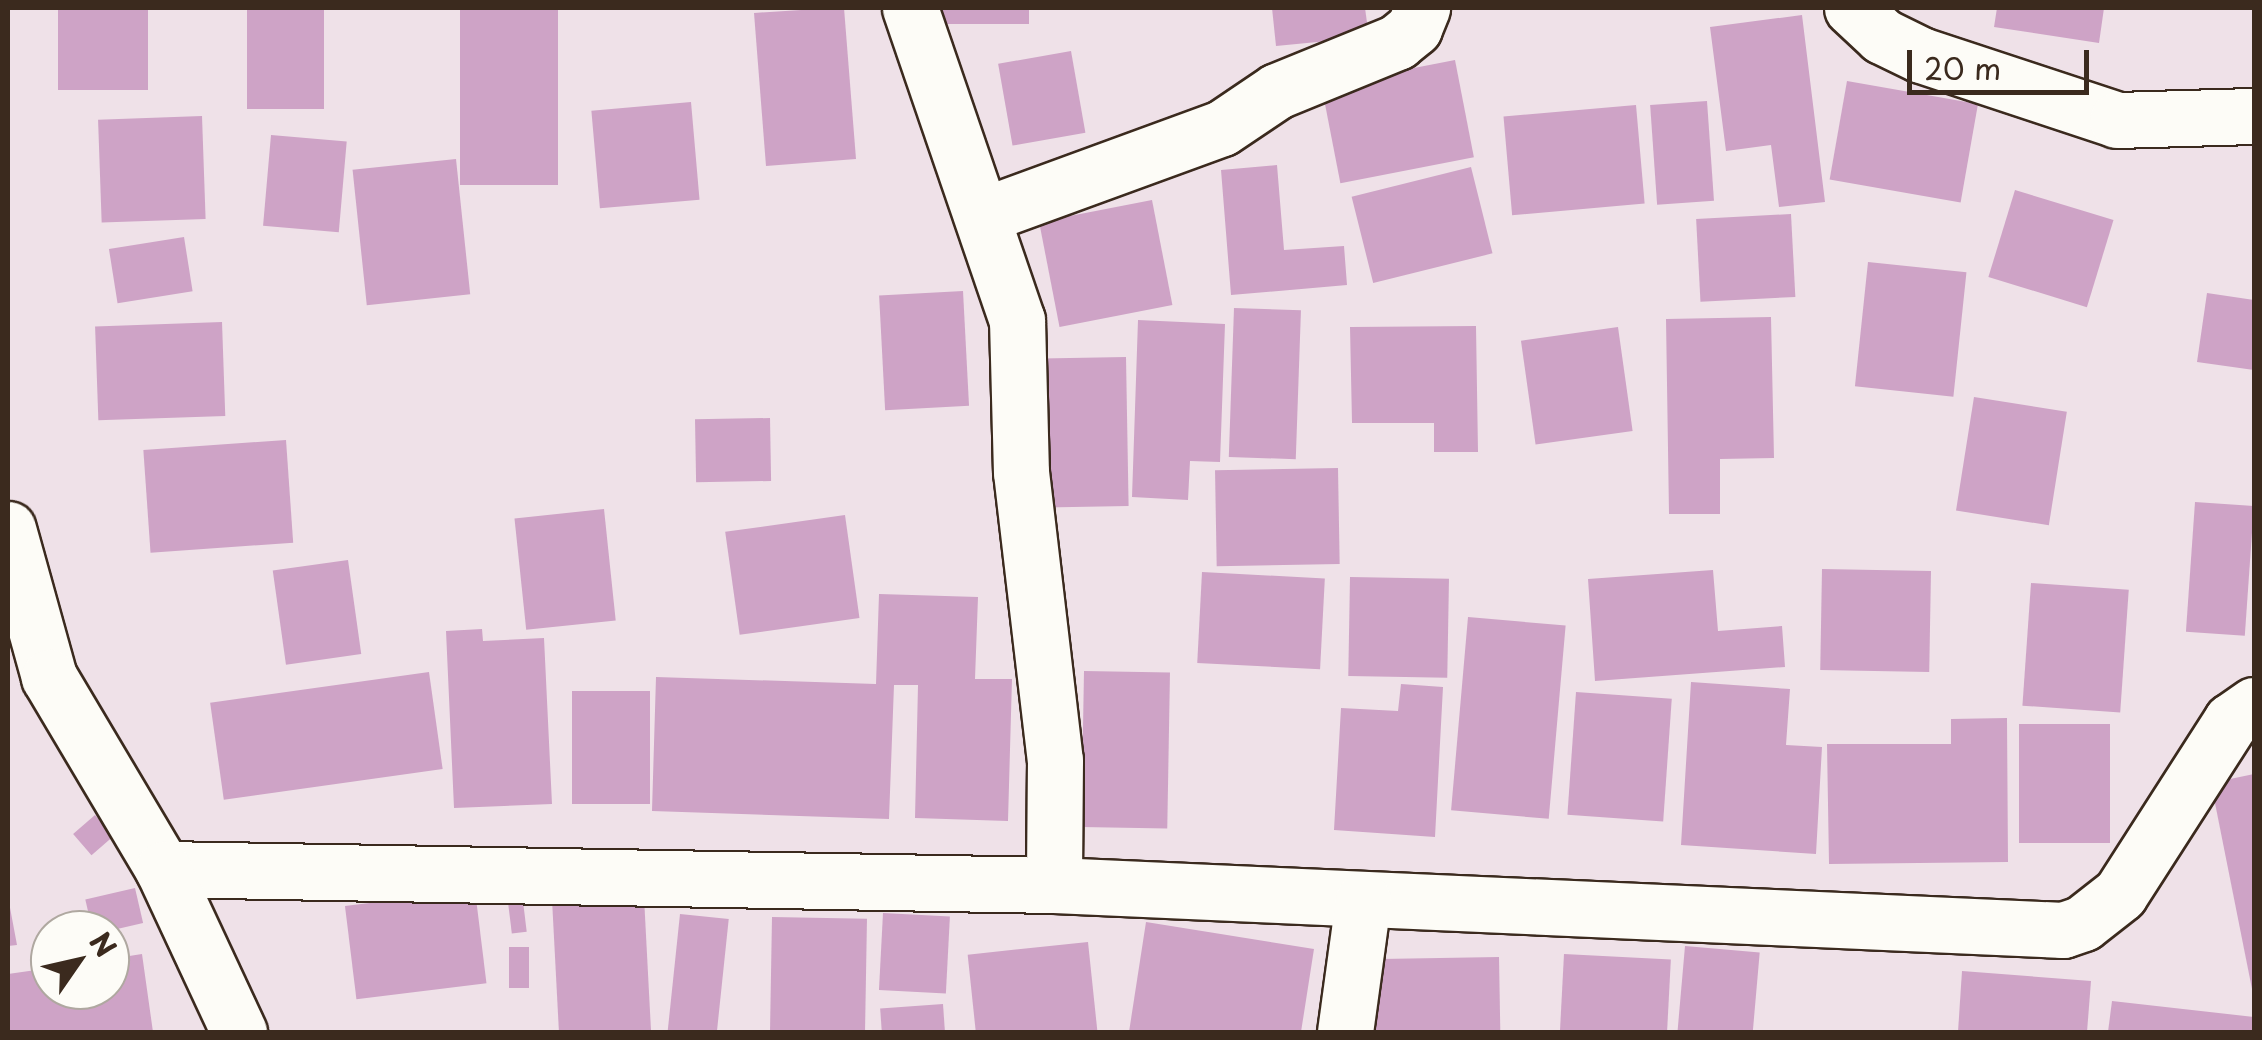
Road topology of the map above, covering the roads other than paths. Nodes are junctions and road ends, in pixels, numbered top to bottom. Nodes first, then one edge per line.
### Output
1 (910, 8) edge
2 (1422, 8) edge
3 (1852, 8) edge
4 (2254, 116) edge
5 (984, 215) junction
6 (8, 530) edge
7 (8, 621) edge
8 (48, 677) junction
9 (2254, 705) edge
10 (162, 870) junction
11 (1054, 886) junction
12 (1363, 900) junction
13 (239, 1032) edge
14 (1344, 1032) edge

1 - 5 street
2 - 5 street
3 - 4 street
5 - 11 street
6 - 8 street
7 - 8 street
8 - 10 street
9 - 12 street
10 - 11 street
10 - 13 street
11 - 12 street
12 - 14 street

